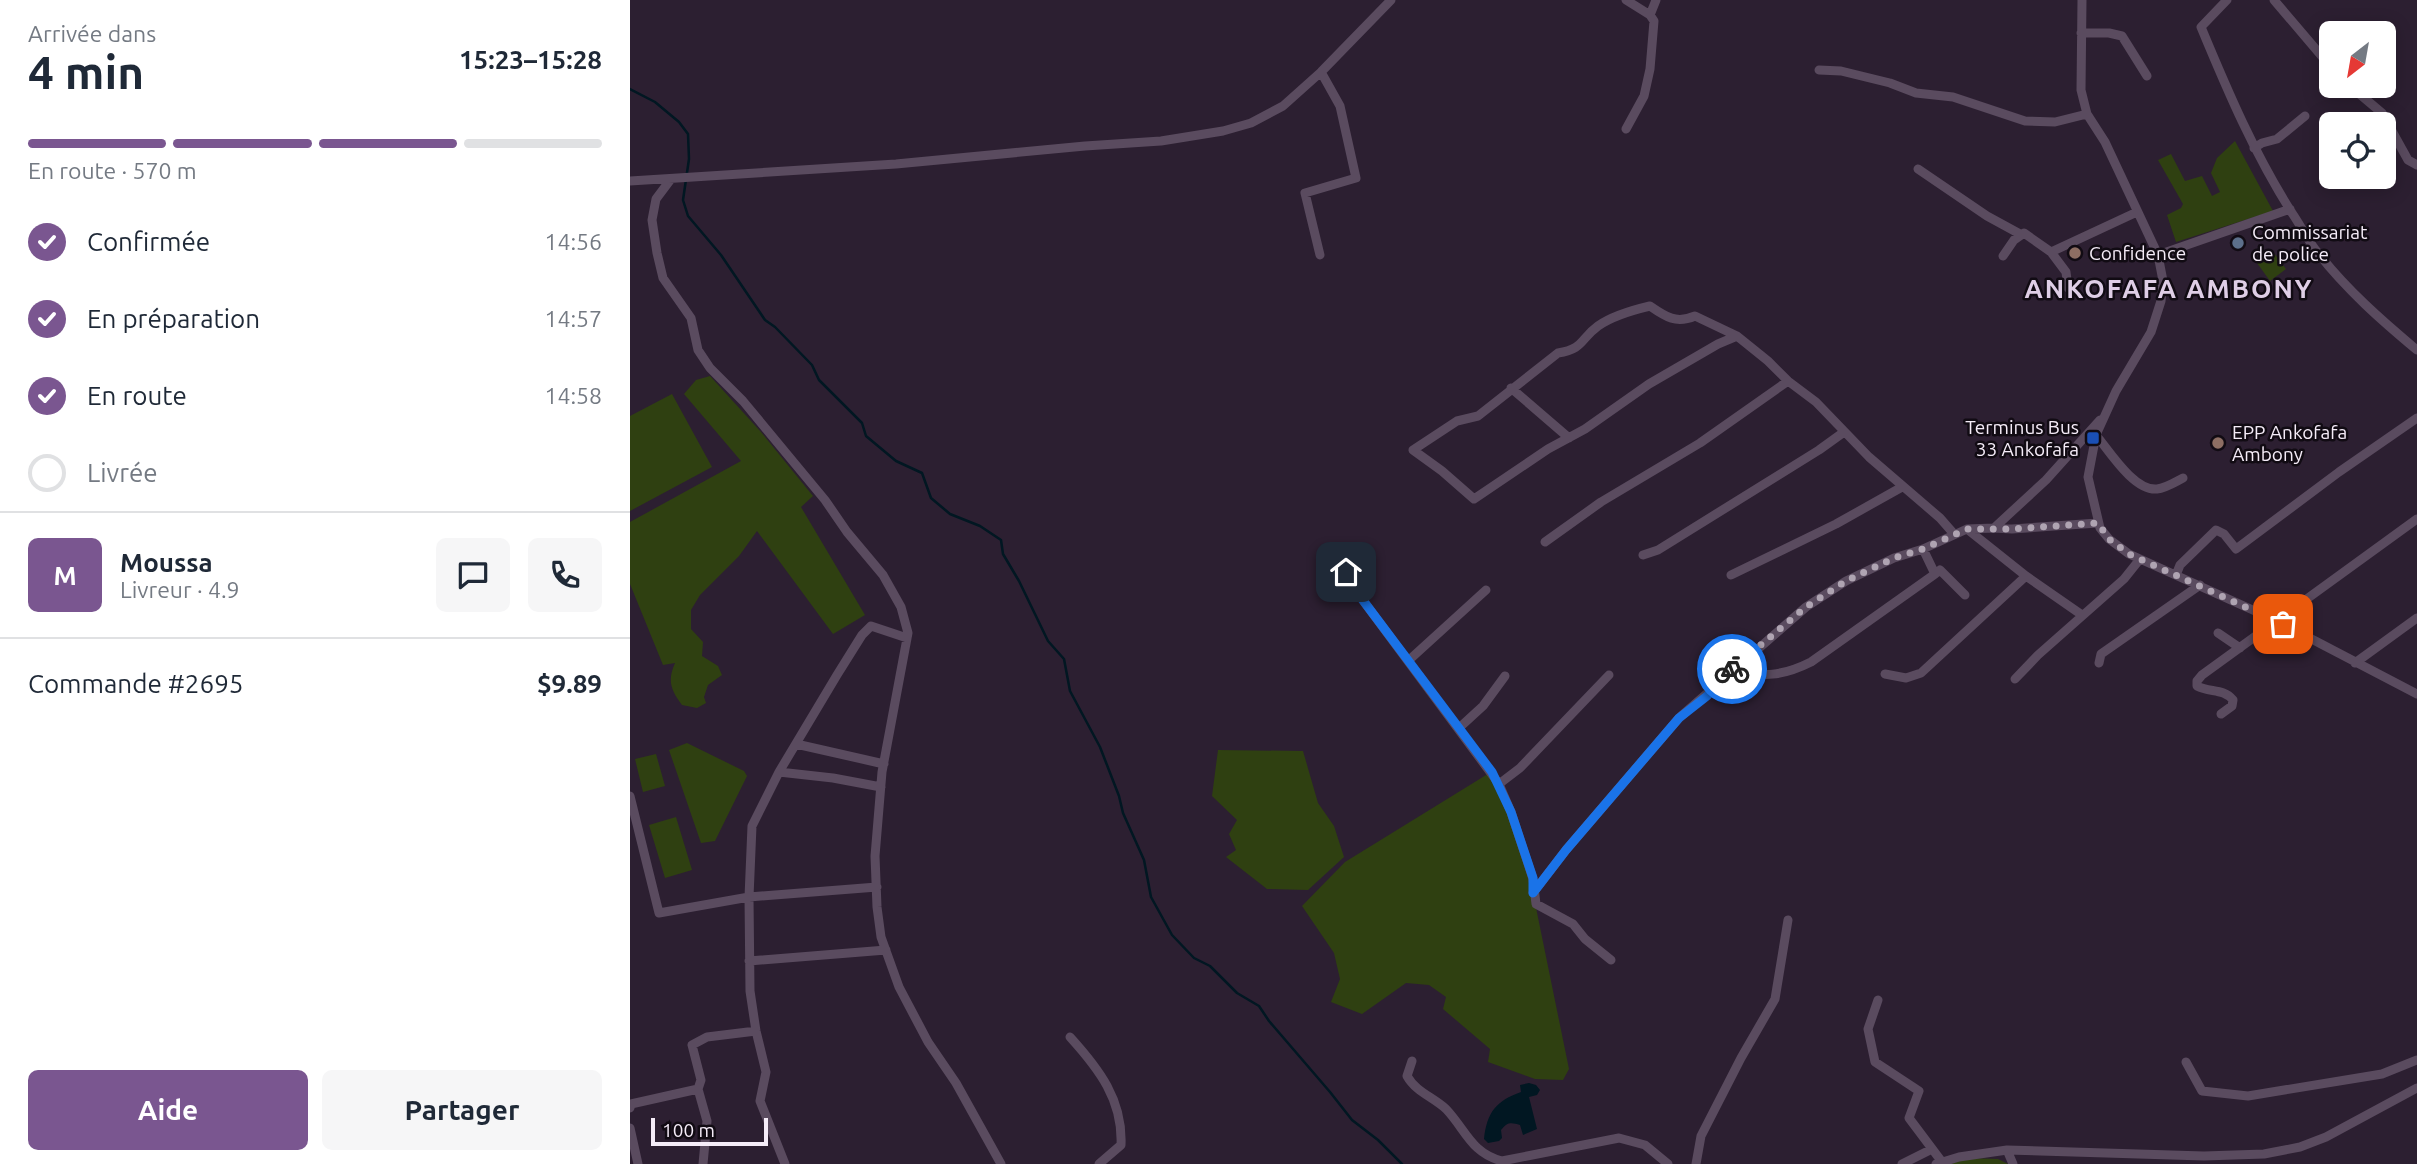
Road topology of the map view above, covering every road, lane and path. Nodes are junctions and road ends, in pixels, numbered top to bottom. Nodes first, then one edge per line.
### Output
1 (1391, 0) edge
2 (1626, 0) edge
3 (1656, 0) edge
4 (2082, 0) edge
5 (2227, 0) edge
6 (2274, 0) edge
7 (1650, 15) junction
8 (2081, 33) junction
9 (2319, 53) edge
10 (1819, 70) dead end
11 (1321, 72) junction
12 (2147, 76) dead end
13 (2364, 98) edge
14 (2381, 112) edge
15 (2087, 114) junction
16 (2305, 116) dead end
17 (1626, 130) dead end
18 (2396, 146) edge
19 (2254, 148) junction
20 (2417, 165) edge
21 (1919, 169) dead end
22 (671, 179) junction
23 (630, 181) edge
24 (2290, 209) junction
25 (2137, 212) junction
26 (2020, 234) junction
27 (2051, 252) junction
28 (1320, 255) dead end
29 (2158, 255) junction
30 (2003, 256) dead end
31 (2068, 288) dead end
32 (1737, 336) junction
33 (2417, 350) edge
34 (1788, 381) junction
35 (1511, 388) junction
36 (2106, 413) junction
37 (2417, 418) edge
38 (1844, 432) junction
39 (2096, 435) junction
40 (1569, 438) junction
41 (2183, 478) dead end
42 (1902, 487) junction
43 (2417, 519) edge
44 (2098, 523) junction
45 (1994, 527) junction
46 (1967, 529) junction
47 (1954, 534) junction
48 (1545, 542) dead end
49 (1923, 549) junction
50 (1325, 551) dead end
51 (1643, 555) dead end
52 (2140, 559) junction
53 (1935, 574) junction
54 (1731, 575) dead end
55 (2176, 575) junction
56 (2026, 576) junction
57 (2200, 585) junction
58 (1486, 590) dead end
59 (1965, 595) dead end
60 (2082, 615) junction
61 (2417, 618) edge
62 (2277, 621) junction
63 (2218, 633) dead end
64 (906, 638) junction
65 (2240, 648) junction
66 (1408, 661) junction
67 (2099, 663) dead end
68 (2355, 663) junction
69 (1732, 669) junction
70 (1885, 674) dead end
71 (1609, 675) dead end
72 (1505, 677) dead end
73 (2015, 679) dead end
74 (2417, 694) edge
75 (2221, 714) dead end
76 (1459, 728) junction
77 (796, 744) junction
78 (884, 764) junction
79 (779, 772) junction
80 (1499, 784) junction
81 (881, 788) junction
82 (630, 796) edge
83 (877, 887) junction
84 (1533, 893) junction
85 (750, 897) junction
86 (1788, 920) dead end
87 (886, 950) junction
88 (1611, 960) dead end
89 (750, 961) junction
90 (1878, 1000) dead end
91 (756, 1031) junction
92 (1070, 1037) dead end
93 (2417, 1060) edge
94 (1412, 1061) dead end
95 (2186, 1062) dead end
96 (2417, 1088) edge
97 (698, 1089) junction
98 (630, 1108) edge
99 (630, 1128) edge
100 (1932, 1149) junction
101 (2007, 1150) junction
102 (2204, 1160) edge
103 (1939, 1163) edge
104 (638, 1164) edge
105 (703, 1164) edge
106 (785, 1164) edge
107 (1000, 1164) edge
108 (1099, 1164) edge
109 (1668, 1164) edge
110 (1696, 1164) edge
111 (1902, 1164) edge
112 (2013, 1164) edge

1 - 11 street
2 - 7 street
3 - 7 street
4 - 8 street
5 - 19 street
6 - 9 street
7 - 17 street
8 - 12 street
8 - 15 street
10 - 15 street
11 - 22 street
11 - 28 street
13 - 14 street
15 - 25 street
16 - 19 street
18 - 20 street
19 - 24 street
21 - 26 street
22 - 23 street
22 - 64 street
24 - 29 street
24 - 33 street
25 - 27 street
25 - 29 street
26 - 27 street
26 - 30 street
27 - 31 street
29 - 36 street
32 - 34 street
32 - 35 street
32 - 40 street
34 - 38 street
34 - 48 street
35 - 40 street
35 - 40 street
36 - 39 street
36 - 45 street
37 - 55 street
38 - 42 street
38 - 51 street
39 - 41 street
39 - 44 street
42 - 47 street
42 - 54 street
43 - 62 street
44 - 45 street
44 - 52 street
45 - 46 street
46 - 47 street
46 - 56 street
47 - 49 street
49 - 53 street
49 - 69 street
50 - 66 street
52 - 55 street
52 - 60 street
53 - 59 street
53 - 69 street
55 - 57 street
56 - 60 street
56 - 70 street
57 - 62 street
57 - 67 street
58 - 66 street
60 - 73 street
61 - 68 street
62 - 65 street
62 - 68 street
63 - 65 street
64 - 77 street
64 - 78 street
65 - 75 street
66 - 76 street
68 - 74 street
69 - 84 street
71 - 80 street
72 - 76 street
76 - 80 street
77 - 78 street
77 - 79 street
78 - 81 street
79 - 81 street
79 - 85 street
80 - 84 street
81 - 83 street
82 - 85 street
83 - 85 street
83 - 87 street
84 - 88 street
85 - 89 street
86 - 110 street
87 - 89 street
87 - 107 street
89 - 91 street
90 - 100 street
91 - 97 street
91 - 106 street
92 - 108 street
93 - 95 street
94 - 109 street
96 - 102 street
97 - 98 street
97 - 105 street
99 - 104 street
100 - 103 street
100 - 111 street
101 - 102 street
101 - 103 street
101 - 112 street

